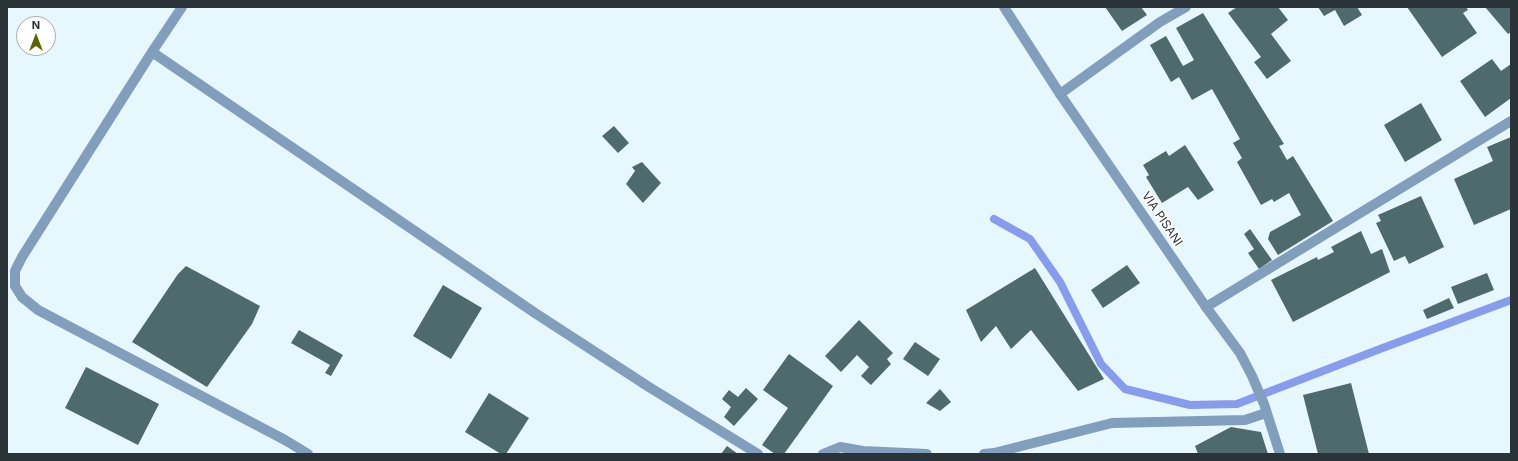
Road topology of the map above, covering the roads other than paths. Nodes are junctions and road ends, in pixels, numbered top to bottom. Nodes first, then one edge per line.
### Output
1 (182, 7) edge
2 (1004, 7) edge
3 (1186, 7) edge
4 (152, 52) junction
5 (1060, 94) junction
6 (1511, 121) edge
7 (1206, 307) junction
8 (1265, 408) junction
9 (308, 454) edge
10 (758, 454) edge
11 (823, 454) edge
12 (927, 454) edge
13 (984, 454) edge
14 (1280, 454) edge

1 - 4 street
2 - 5 street, VIA PISANI
3 - 5 street
4 - 9 street
4 - 10 street
5 - 7 street, VIA PISANI
6 - 7 street
7 - 8 street, VIA PISANI
8 - 13 street
8 - 14 street, VIA PISANI
11 - 12 street

